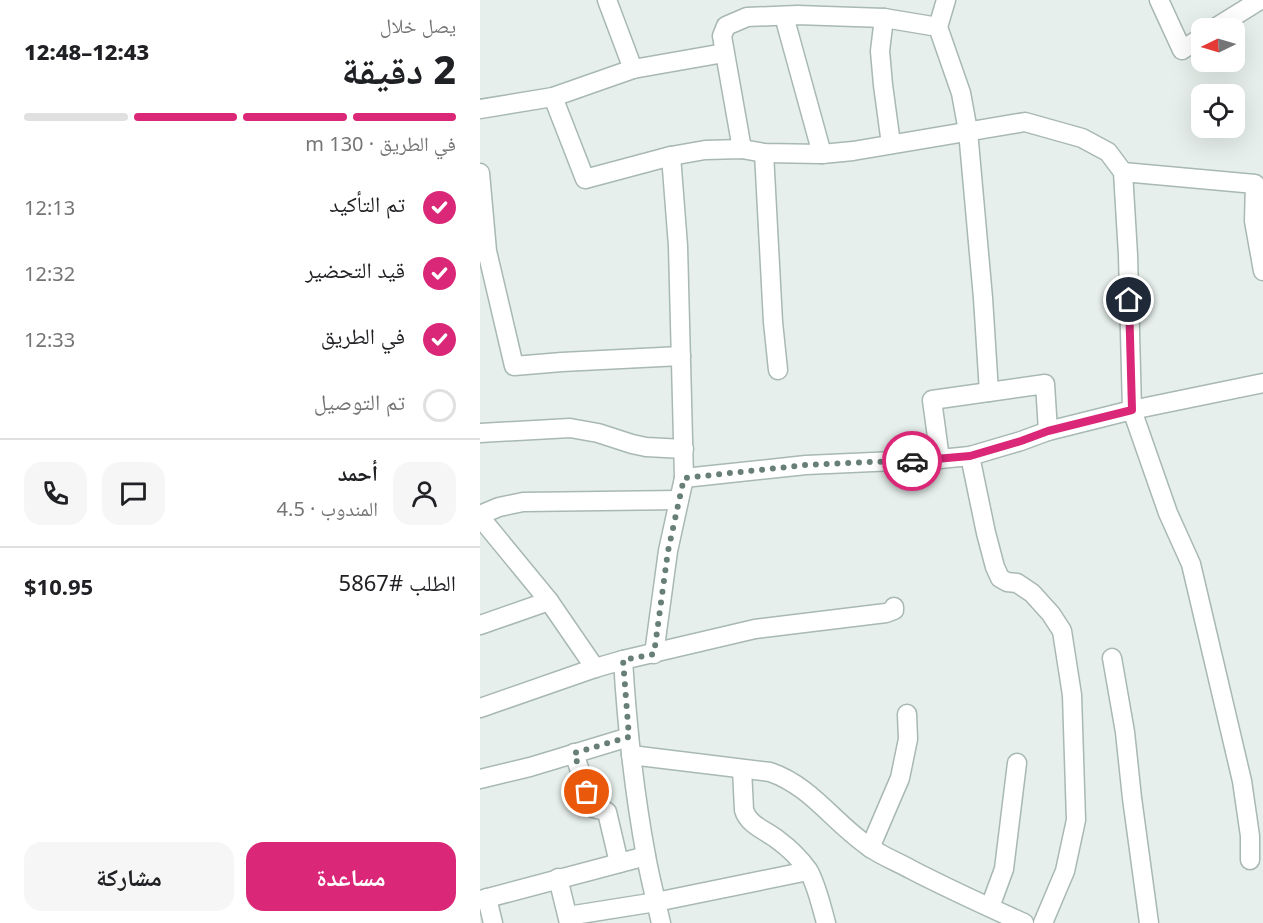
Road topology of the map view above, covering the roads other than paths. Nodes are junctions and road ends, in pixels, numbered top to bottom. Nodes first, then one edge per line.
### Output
1 (607, 0) edge
2 (946, 0) edge
3 (1159, 0) edge
4 (1257, 1) edge
5 (791, 10) edge
6 (884, 18) junction
7 (1231, 18) edge
8 (938, 27) junction
9 (1191, 45) edge
10 (724, 53) junction
11 (633, 69) junction
12 (553, 97) junction
13 (480, 109) edge
14 (968, 131) junction
15 (891, 144) junction
16 (742, 149) junction
17 (764, 153) junction
18 (822, 153) junction
19 (671, 156) junction
20 (1123, 172) junction
21 (480, 173) edge
22 (1258, 221) edge
23 (1263, 271) edge
24 (681, 356) junction
25 (778, 370) dead end
26 (1263, 383) edge
27 (989, 392) junction
28 (1132, 410) junction
29 (1048, 431) junction
30 (480, 433) edge
31 (684, 450) junction
32 (970, 456) junction
33 (940, 459) junction
34 (684, 478) junction
35 (679, 500) junction
36 (480, 516) edge
37 (549, 601) junction
38 (894, 607) dead end
39 (480, 625) edge
40 (654, 654) junction
41 (1112, 658) dead end
42 (623, 660) junction
43 (595, 669) junction
44 (480, 708) edge
45 (907, 714) dead end
46 (630, 746) junction
47 (574, 753) junction
48 (1017, 763) dead end
49 (742, 769) junction
50 (480, 779) edge
51 (870, 848) junction
52 (646, 856) junction
53 (1250, 860) dead end
54 (619, 863) junction
55 (808, 871) junction
56 (558, 878) junction
57 (483, 899) edge
58 (656, 902) junction
59 (1000, 915) edge
60 (569, 919) edge
61 (493, 923) edge
62 (661, 923) edge
63 (826, 923) edge
64 (1024, 923) edge
65 (1043, 923) edge
66 (1149, 923) edge

1 - 11 street
2 - 8 street
3 - 9 street
4 - 7 street
5 - 6 street
5 - 10 street
5 - 18 street
6 - 8 street
6 - 15 street
8 - 14 street
10 - 11 street
10 - 16 street
11 - 12 street
12 - 13 street
12 - 19 street
14 - 15 street
14 - 20 street
14 - 27 street
15 - 18 street
16 - 17 street
16 - 19 street
17 - 18 street
17 - 25 street
19 - 24 street
20 - 22 street
20 - 28 street
21 - 24 street
22 - 23 street
24 - 31 street
26 - 28 street
27 - 29 street
27 - 33 street
28 - 29 street
28 - 53 street
29 - 32 street
30 - 31 street
31 - 34 street
32 - 33 street
32 - 65 street
33 - 34 street
34 - 35 street
35 - 36 street
35 - 40 street
36 - 37 street
37 - 39 street
37 - 43 street
38 - 40 street
40 - 42 street
41 - 66 street
42 - 43 street
42 - 46 street
43 - 44 street
45 - 51 street
46 - 47 street
46 - 49 street
46 - 52 street
47 - 50 street
47 - 54 street
48 - 59 street
49 - 51 street
49 - 55 street
51 - 59 street
52 - 54 street
52 - 58 street
54 - 56 street
55 - 58 street
55 - 63 street
56 - 57 street
56 - 60 street
57 - 61 street
58 - 60 street
58 - 62 street
59 - 64 street

